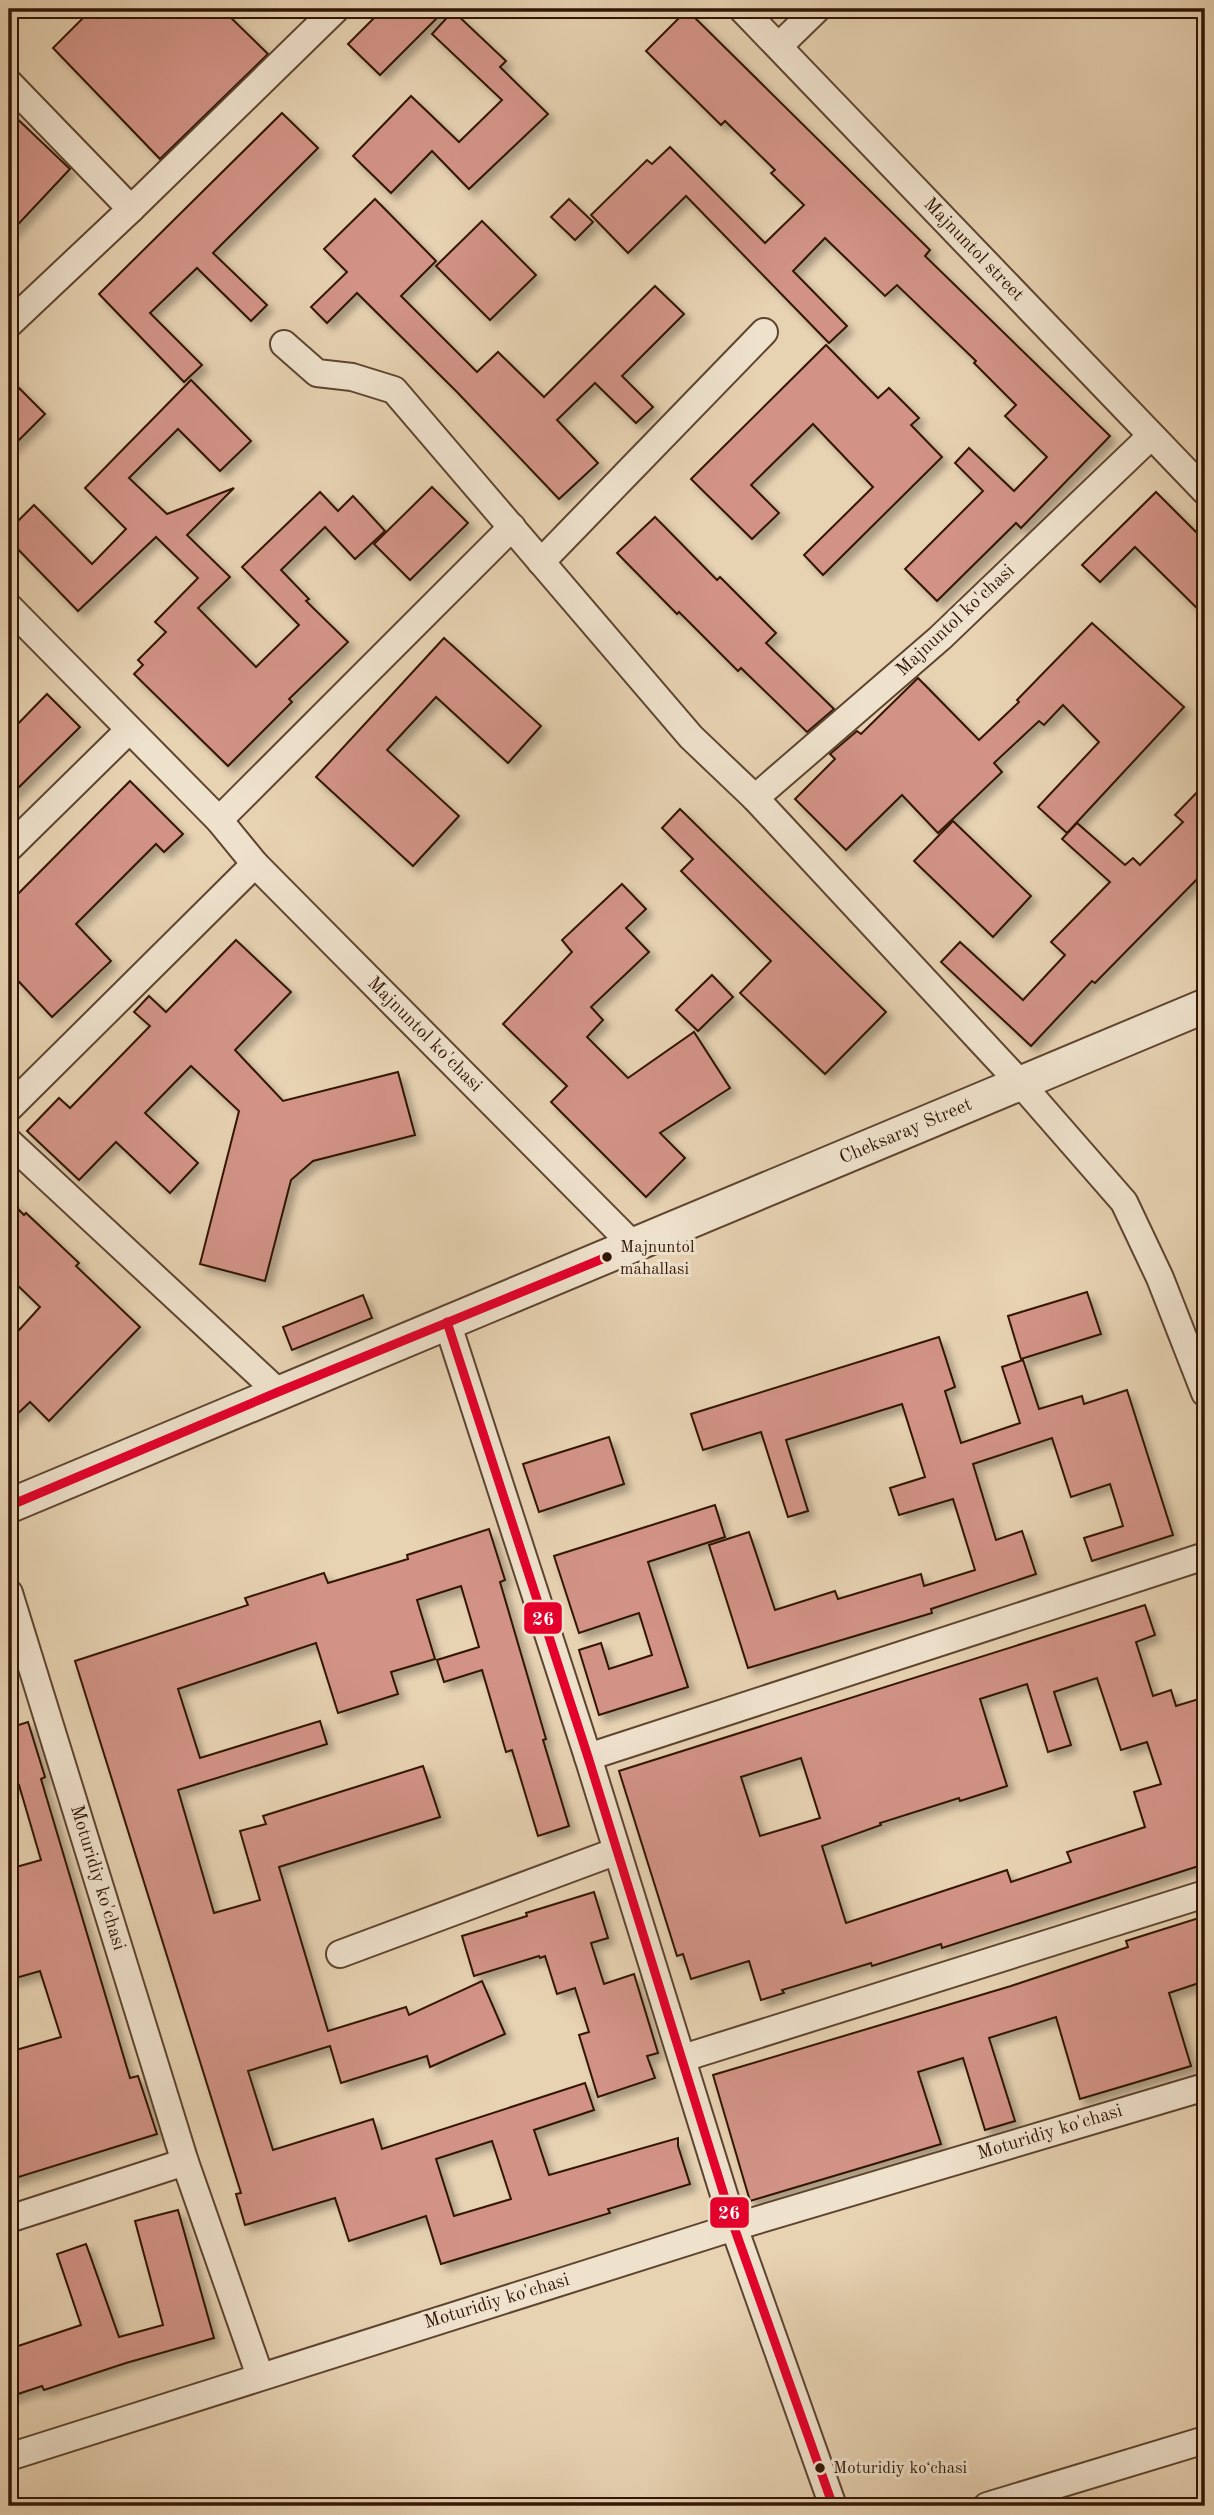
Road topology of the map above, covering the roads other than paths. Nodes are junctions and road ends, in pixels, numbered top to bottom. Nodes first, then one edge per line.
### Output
1 (336, 9) edge
2 (742, 9) edge
3 (817, 9) edge
4 (779, 46) junction
5 (9, 83) edge
6 (131, 209) junction
7 (9, 324) edge
8 (764, 332) dead end
9 (284, 344) dead end
10 (1150, 436) junction
11 (1205, 491) edge
12 (512, 527) junction
13 (541, 562) junction
14 (9, 607) edge
15 (129, 730) junction
16 (755, 798) junction
17 (219, 820) junction
18 (9, 848) edge
19 (255, 864) junction
20 (1205, 1006) edge
21 (1021, 1084) junction
22 (9, 1108) edge
23 (9, 1142) edge
24 (634, 1246) junction
25 (447, 1322) junction
26 (278, 1392) junction
27 (1205, 1394) edge
28 (9, 1506) edge
29 (1205, 1556) edge
30 (9, 1593) edge
31 (588, 1757) junction
32 (617, 1851) junction
33 (1205, 1894) edge
34 (340, 1954) dead end
35 (682, 2058) junction
36 (1205, 2087) edge
37 (186, 2162) junction
38 (9, 2219) edge
39 (734, 2228) junction
40 (260, 2376) junction
41 (1205, 2440) edge
42 (9, 2457) edge
43 (1070, 2495) edge
44 (833, 2506) edge
45 (987, 2506) edge

1 - 6 street
2 - 4 street, Majnuntol street
3 - 4 street
4 - 10 street, Majnuntol street
5 - 6 street
6 - 7 street
8 - 13 street
9 - 12 street
10 - 11 street, Majnuntol street
10 - 16 street, Majnuntol ko'chasi
12 - 13 street
12 - 17 street
13 - 16 street
14 - 15 street, Majnuntol ko'chasi
15 - 17 street, Majnuntol ko'chasi
15 - 18 street
16 - 21 street
17 - 19 street, Majnuntol ko'chasi
19 - 22 street
19 - 24 street, Majnuntol ko'chasi
20 - 21 street, Cheksaray Street
21 - 24 street, Cheksaray Street
21 - 27 street
23 - 26 street
24 - 25 street, Cheksaray Street
25 - 26 street, Cheksaray Street
25 - 31 street
26 - 28 street, Cheksaray Street
29 - 31 street
30 - 37 street, Moturidiy ko'chasi
31 - 32 street
32 - 34 street
32 - 35 street
33 - 35 street
35 - 39 street
36 - 39 street, Moturidiy ko'chasi
37 - 38 street
37 - 40 street, Moturidiy ko'chasi
39 - 40 street, Moturidiy ko'chasi
39 - 44 street
40 - 42 street, Moturidiy ko'chasi
41 - 43 street
43 - 45 street

